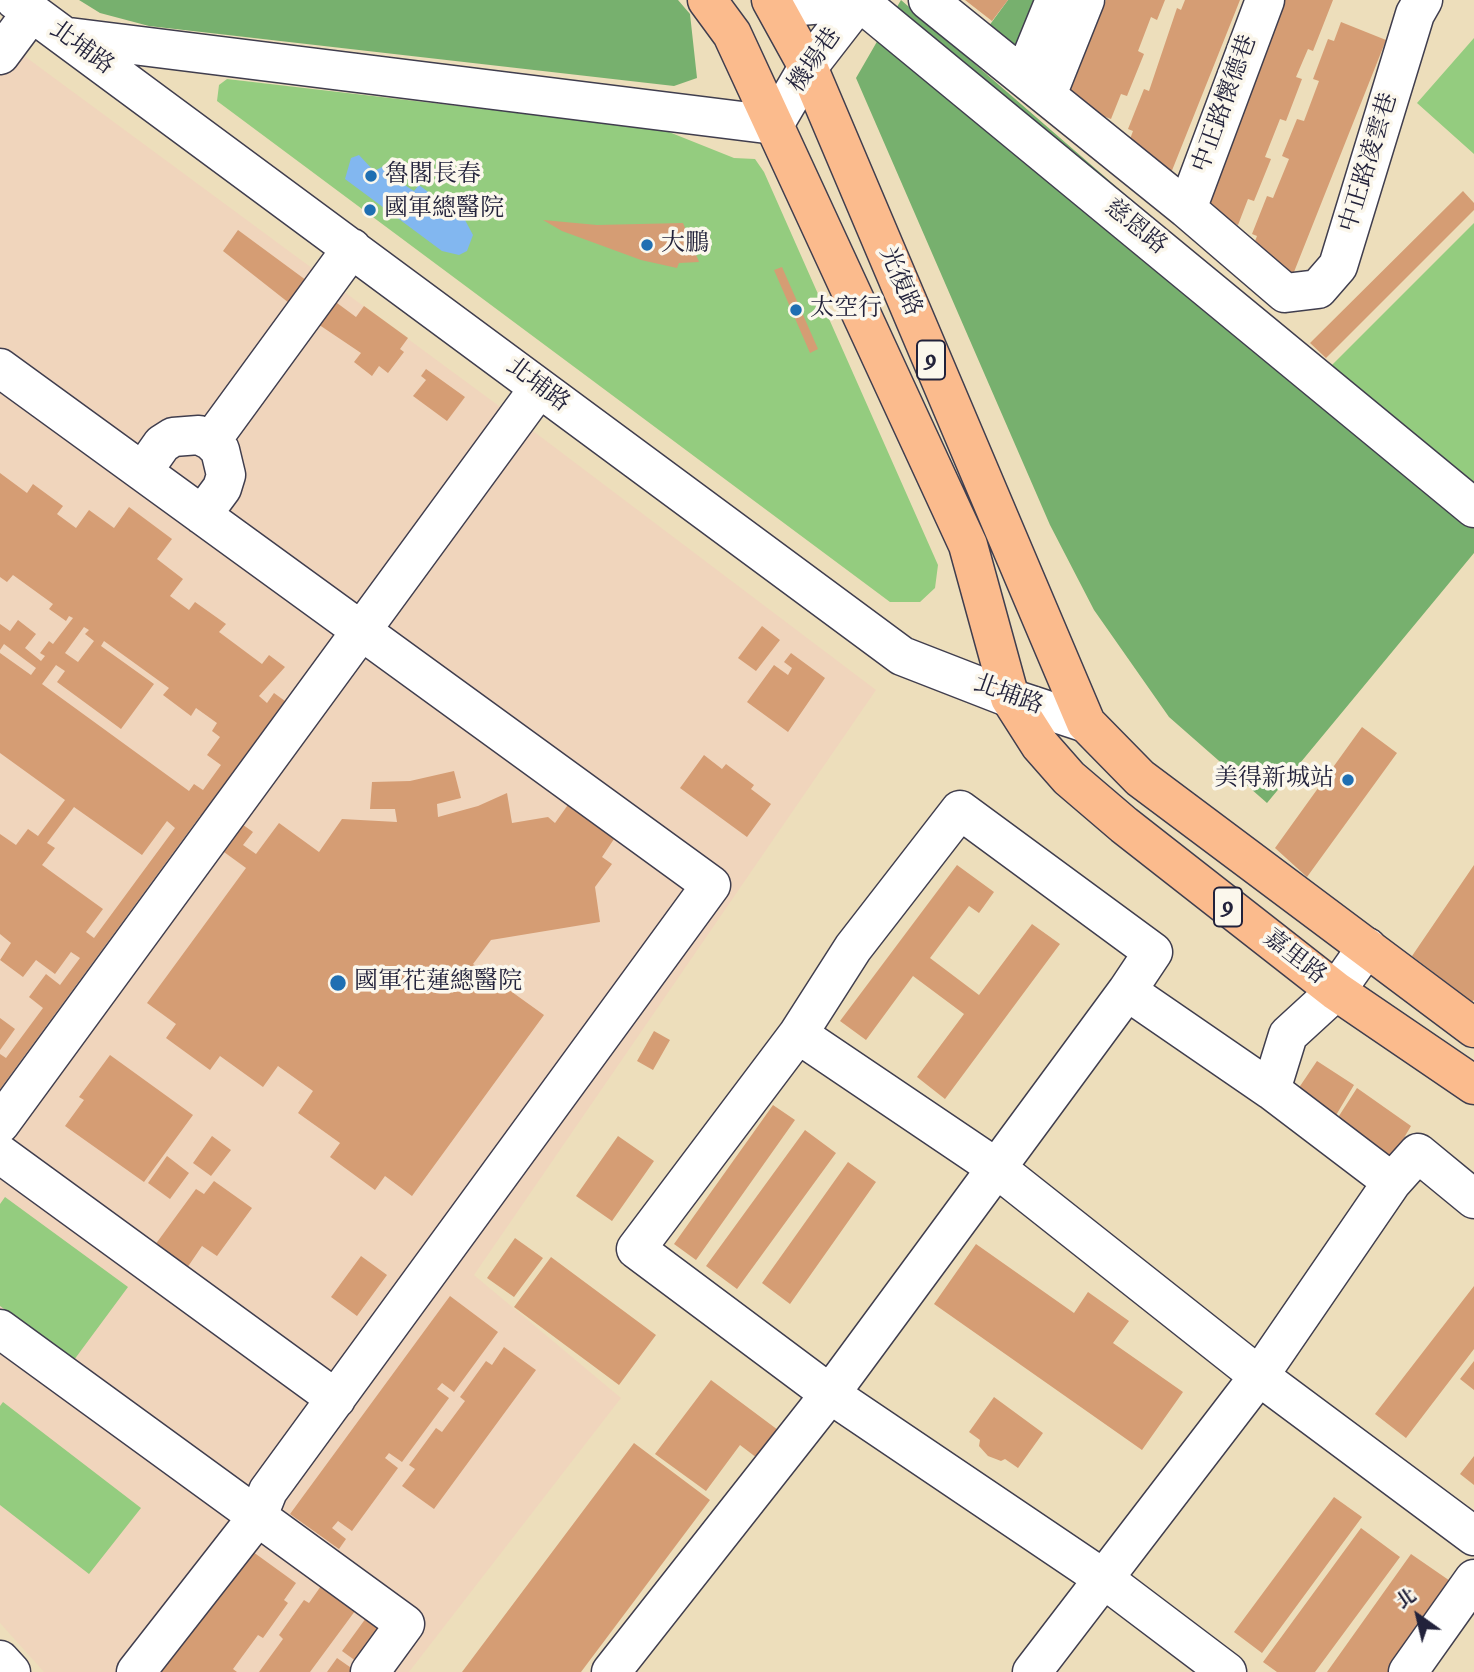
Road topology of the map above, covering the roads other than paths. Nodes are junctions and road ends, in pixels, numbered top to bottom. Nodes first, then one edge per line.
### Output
1 (708, 0) edge
2 (928, 0) edge
3 (1055, 0) edge
4 (1085, 0) edge
5 (1265, 0) edge
6 (860, 1) edge
7 (778, 3) edge
8 (1413, 5) edge
9 (23, 6) edge
10 (733, 34) junction
11 (65, 37) junction
12 (0, 55) edge
13 (808, 67) junction
14 (1036, 86) junction
15 (774, 125) junction
16 (1187, 209) junction
17 (352, 248) junction
18 (1, 370) edge
19 (539, 387) junction
20 (211, 441) junction
21 (143, 471) junction
22 (1474, 508) edge
23 (202, 515) junction
24 (361, 631) junction
25 (1010, 698) junction
26 (1086, 723) junction
27 (1367, 947) junction
28 (1127, 991) junction
29 (1336, 991) junction
30 (1474, 1028) edge
31 (798, 1034) junction
32 (1474, 1086) edge
33 (1271, 1090) junction
34 (0, 1124) edge
35 (0, 1154) edge
36 (995, 1167) junction
37 (1392, 1182) junction
38 (1474, 1199) edge
39 (0, 1329) edge
40 (1259, 1376) junction
41 (830, 1394) junction
42 (336, 1399) junction
43 (258, 1516) junction
44 (1474, 1536) edge
45 (1104, 1579) junction
46 (1474, 1579) edge
47 (0, 1660) edge
48 (11, 1672) edge
49 (136, 1672) edge
50 (370, 1672) edge
51 (611, 1672) edge
52 (1032, 1672) edge
53 (1227, 1672) edge
54 (1408, 1672) edge

1 - 10 main road, 光復路 / 9
2 - 14 street
3 - 14 street
4 - 14 street
5 - 16 street, 中正路懷德巷
6 - 7 street
6 - 13 street, 機場巷
6 - 22 street, 慈恩路
7 - 10 street
7 - 13 main road, 光復路 / 9
8 - 16 street, 中正路凌雲巷
9 - 11 street, 北埔路
9 - 12 street
10 - 15 main road, 光復路 / 9
11 - 15 street
11 - 17 street, 北埔路
13 - 15 street, 機場巷
13 - 26 main road, 光復路 / 9
14 - 16 street
15 - 25 main road, 光復路 / 9
17 - 19 street, 北埔路
17 - 20 street
18 - 21 street
19 - 24 street
19 - 25 street, 北埔路
20 - 21 street
20 - 23 street
21 - 23 street
23 - 24 street
24 - 34 street
24 - 42 street
25 - 26 street, 北埔路
25 - 29 main road, 嘉里路 / 9
26 - 27 main road, 9
27 - 29 street
27 - 30 main road, 9
28 - 31 street
28 - 33 street
28 - 36 street
29 - 32 main road, 嘉里路 / 9
29 - 33 street
31 - 36 street
31 - 41 street
33 - 37 street
35 - 42 street
36 - 40 street
36 - 41 street
37 - 38 street
37 - 40 street
39 - 43 street
40 - 44 street
40 - 45 street
41 - 45 street
41 - 51 street
42 - 43 street
43 - 49 street
43 - 50 street
45 - 52 street
45 - 53 street
46 - 54 street
47 - 48 street

